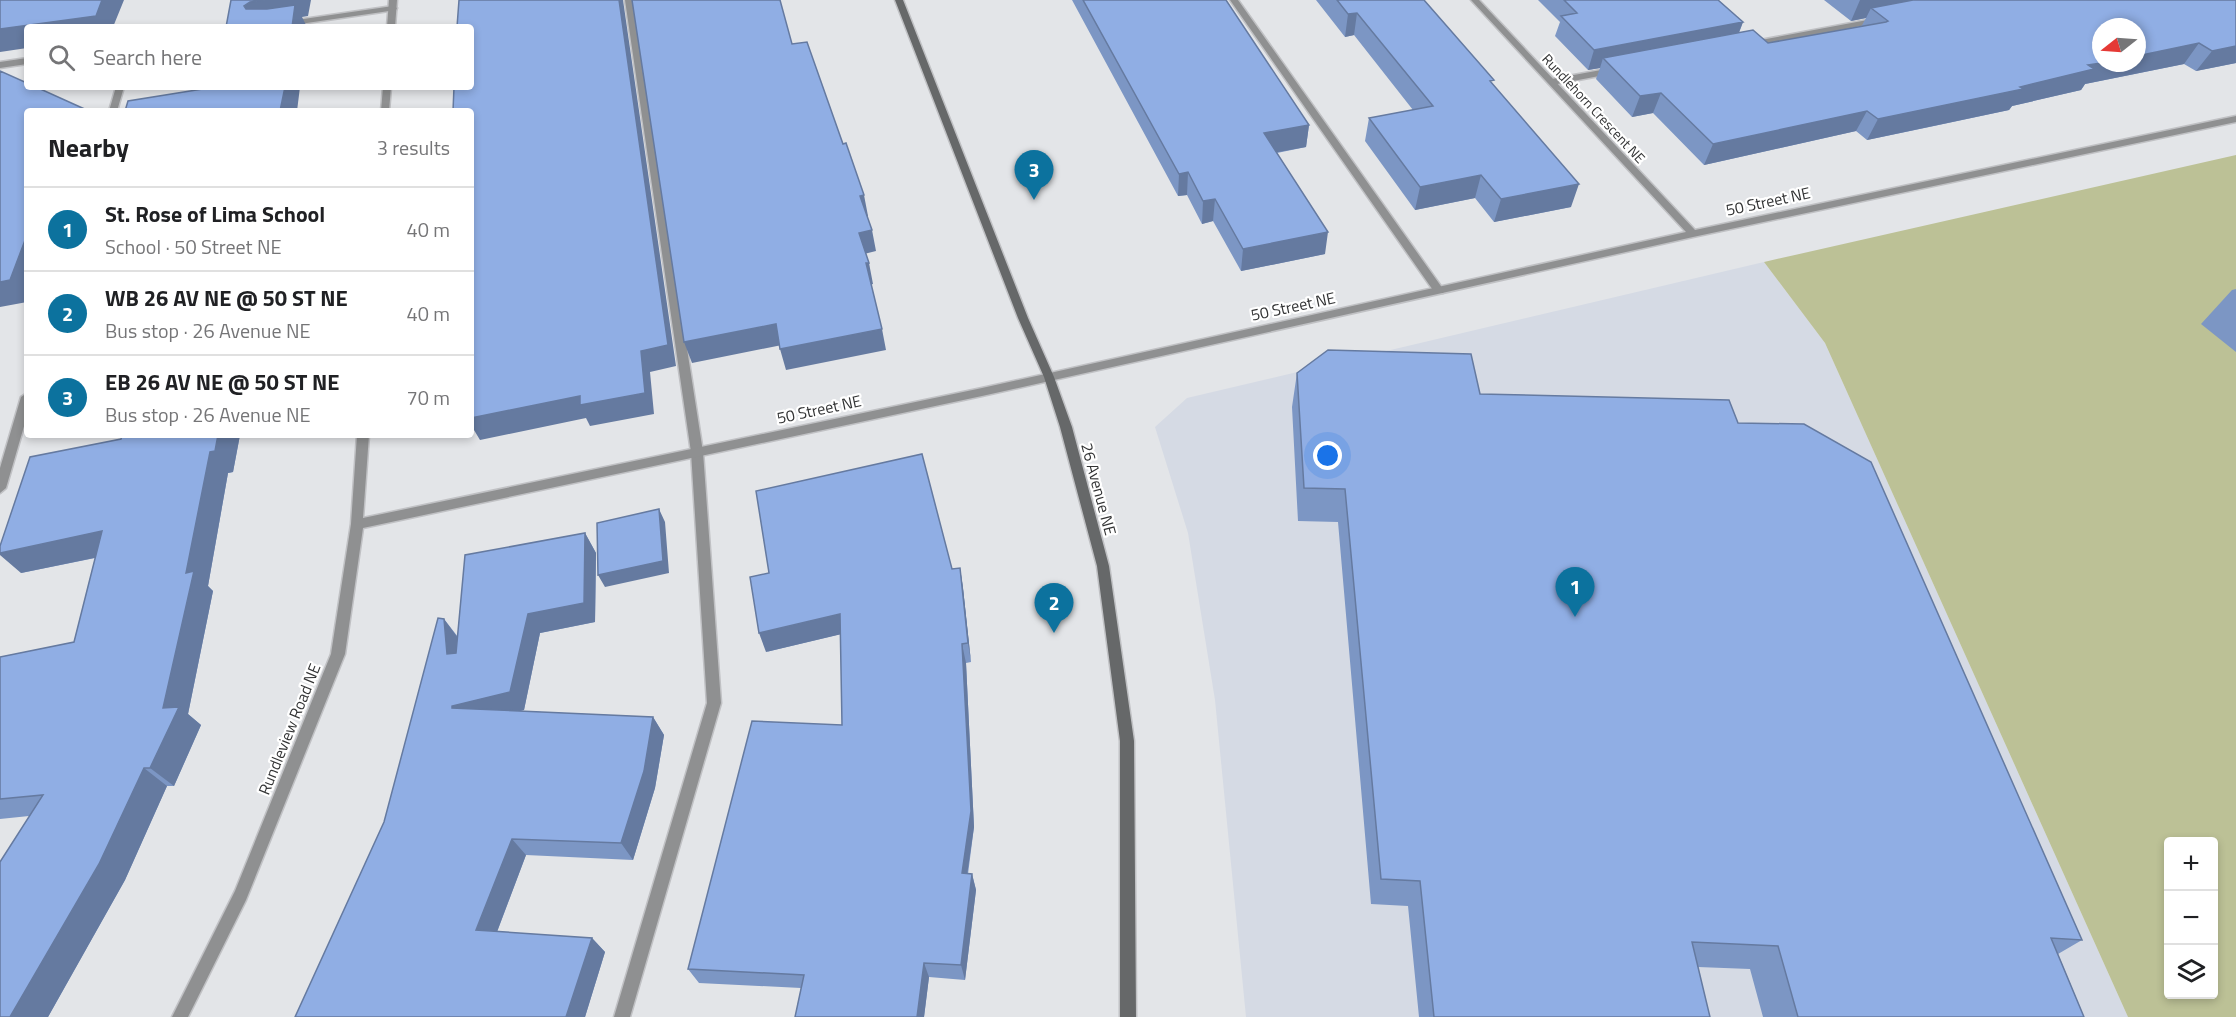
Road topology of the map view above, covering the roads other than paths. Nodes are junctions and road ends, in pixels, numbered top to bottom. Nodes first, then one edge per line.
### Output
1 (629, 0) edge
2 (899, 0) edge
3 (1234, 0) edge
4 (1475, 0) edge
5 (393, 4) edge
6 (1892, 18) edge
7 (279, 24) edge
8 (391, 24) edge
9 (1741, 46) edge
10 (24, 61) edge
11 (0, 65) edge
12 (1625, 69) edge
13 (1552, 82) junction
14 (119, 90) edge
15 (387, 90) edge
16 (114, 108) edge
17 (385, 108) edge
18 (2236, 119) edge
19 (1693, 234) junction
20 (1439, 291) junction
21 (1049, 377) junction
22 (24, 407) edge
23 (363, 438) edge
24 (697, 452) junction
25 (0, 488) edge
26 (357, 524) junction
27 (180, 1017) edge
28 (622, 1017) edge
29 (1128, 1017) edge

1 - 24 street
2 - 21 street, 26 Avenue NE
3 - 20 street
4 - 13 street, Rundlehorn Crescent NE
5 - 7 street
5 - 8 street
6 - 9 street
10 - 11 street
12 - 13 street
13 - 19 street, Rundlehorn Crescent NE
14 - 16 street
15 - 17 street
18 - 19 street, 50 Street NE
19 - 20 street, 50 Street NE
20 - 21 street, 50 Street NE
21 - 24 street, 50 Street NE
21 - 29 street, 26 Avenue NE
22 - 25 street
23 - 26 street, Rundleview Road NE
24 - 26 street, 50 Street NE
24 - 28 street
26 - 27 street, Rundleview Road NE

